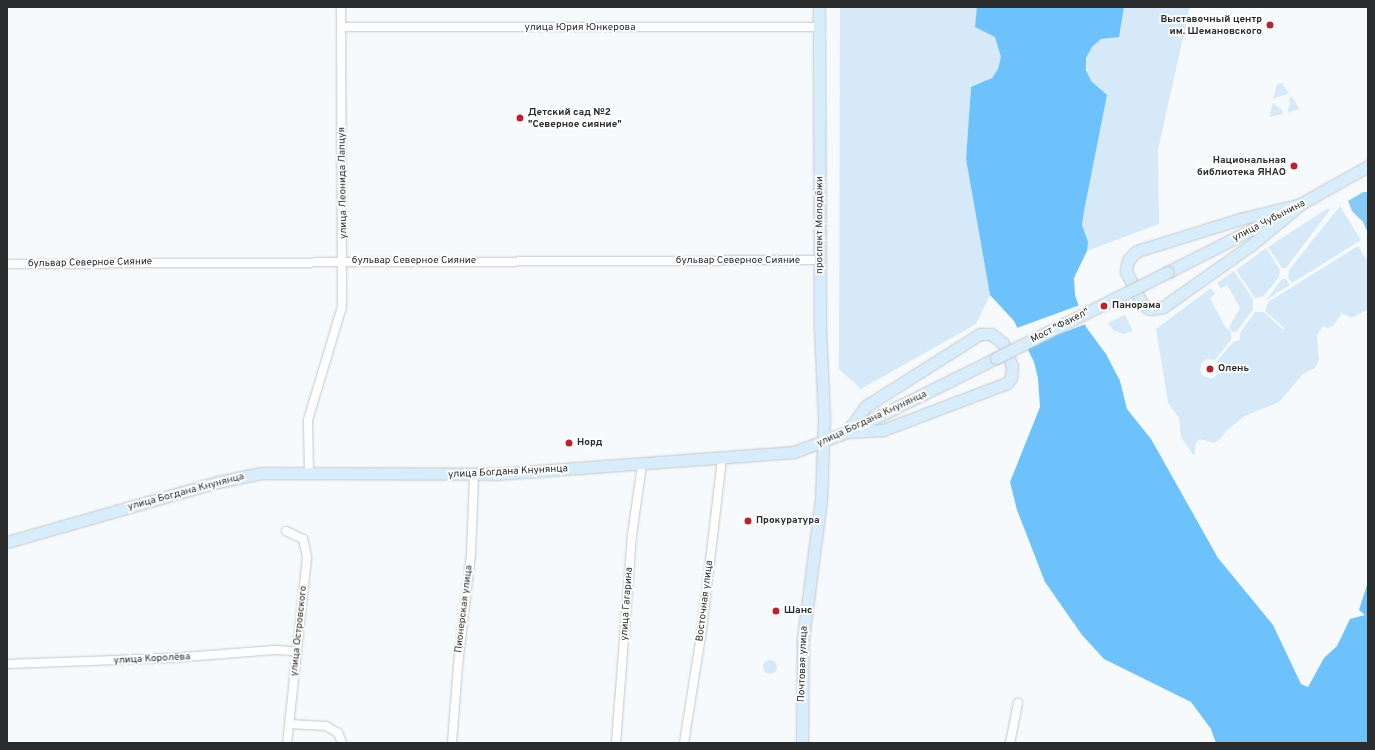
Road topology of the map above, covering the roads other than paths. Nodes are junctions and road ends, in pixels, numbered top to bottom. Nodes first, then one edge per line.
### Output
1 (341, 7) edge
2 (819, 7) edge
3 (341, 27) junction
4 (819, 27) junction
5 (1368, 166) edge
6 (1301, 204) junction
7 (820, 260) junction
8 (344, 261) junction
9 (7, 264) edge
10 (1168, 272) joint
11 (996, 358) joint
12 (847, 432) junction
13 (823, 443) junction
14 (722, 459) junction
15 (642, 465) junction
16 (309, 473) junction
17 (474, 475) junction
18 (286, 531) dead end
19 (7, 542) edge
20 (298, 651) junction
21 (7, 664) edge
22 (1018, 703) dead end
23 (289, 724) junction
24 (287, 743) edge
25 (342, 743) edge
26 (452, 743) edge
27 (616, 743) edge
28 (684, 743) edge
29 (802, 743) edge
30 (1010, 743) edge

1 - 3 street, улица Леонида Лапцуя
2 - 4 street, проспект Молодёжи
3 - 4 street, улица Юрия Юнкерова
3 - 8 street, улица Леонида Лапцуя
4 - 7 street, проспект Молодёжи
5 - 6 street, улица Чубынина
6 - 6 street
6 - 10 street, улица Чубынина
7 - 8 street, бульвар Северное Сияние
7 - 13 street, проспект Молодёжи
8 - 9 street, бульвар Северное Сияние
8 - 16 street, улица Леонида Лапцуя
10 - 11 street, Мост "Факел", bridge
11 - 12 street, улица Богдана Кнунянца
12 - 12 street
12 - 13 street, улица Богдана Кнунянца
13 - 14 street, улица Богдана Кнунянца
13 - 29 street, Почтовая улица
14 - 15 street, улица Богдана Кнунянца
14 - 28 street, Восточная улица
15 - 17 street, улица Богдана Кнунянца
15 - 27 street, улица Гагарина
16 - 17 street, улица Богдана Кнунянца
16 - 19 street, улица Богдана Кнунянца
17 - 26 street, Пионерская улица
18 - 20 street, улица Островского
20 - 21 street, улица Королёва
20 - 23 street, улица Островского
22 - 30 street
23 - 24 street, улица Островского
23 - 25 street

